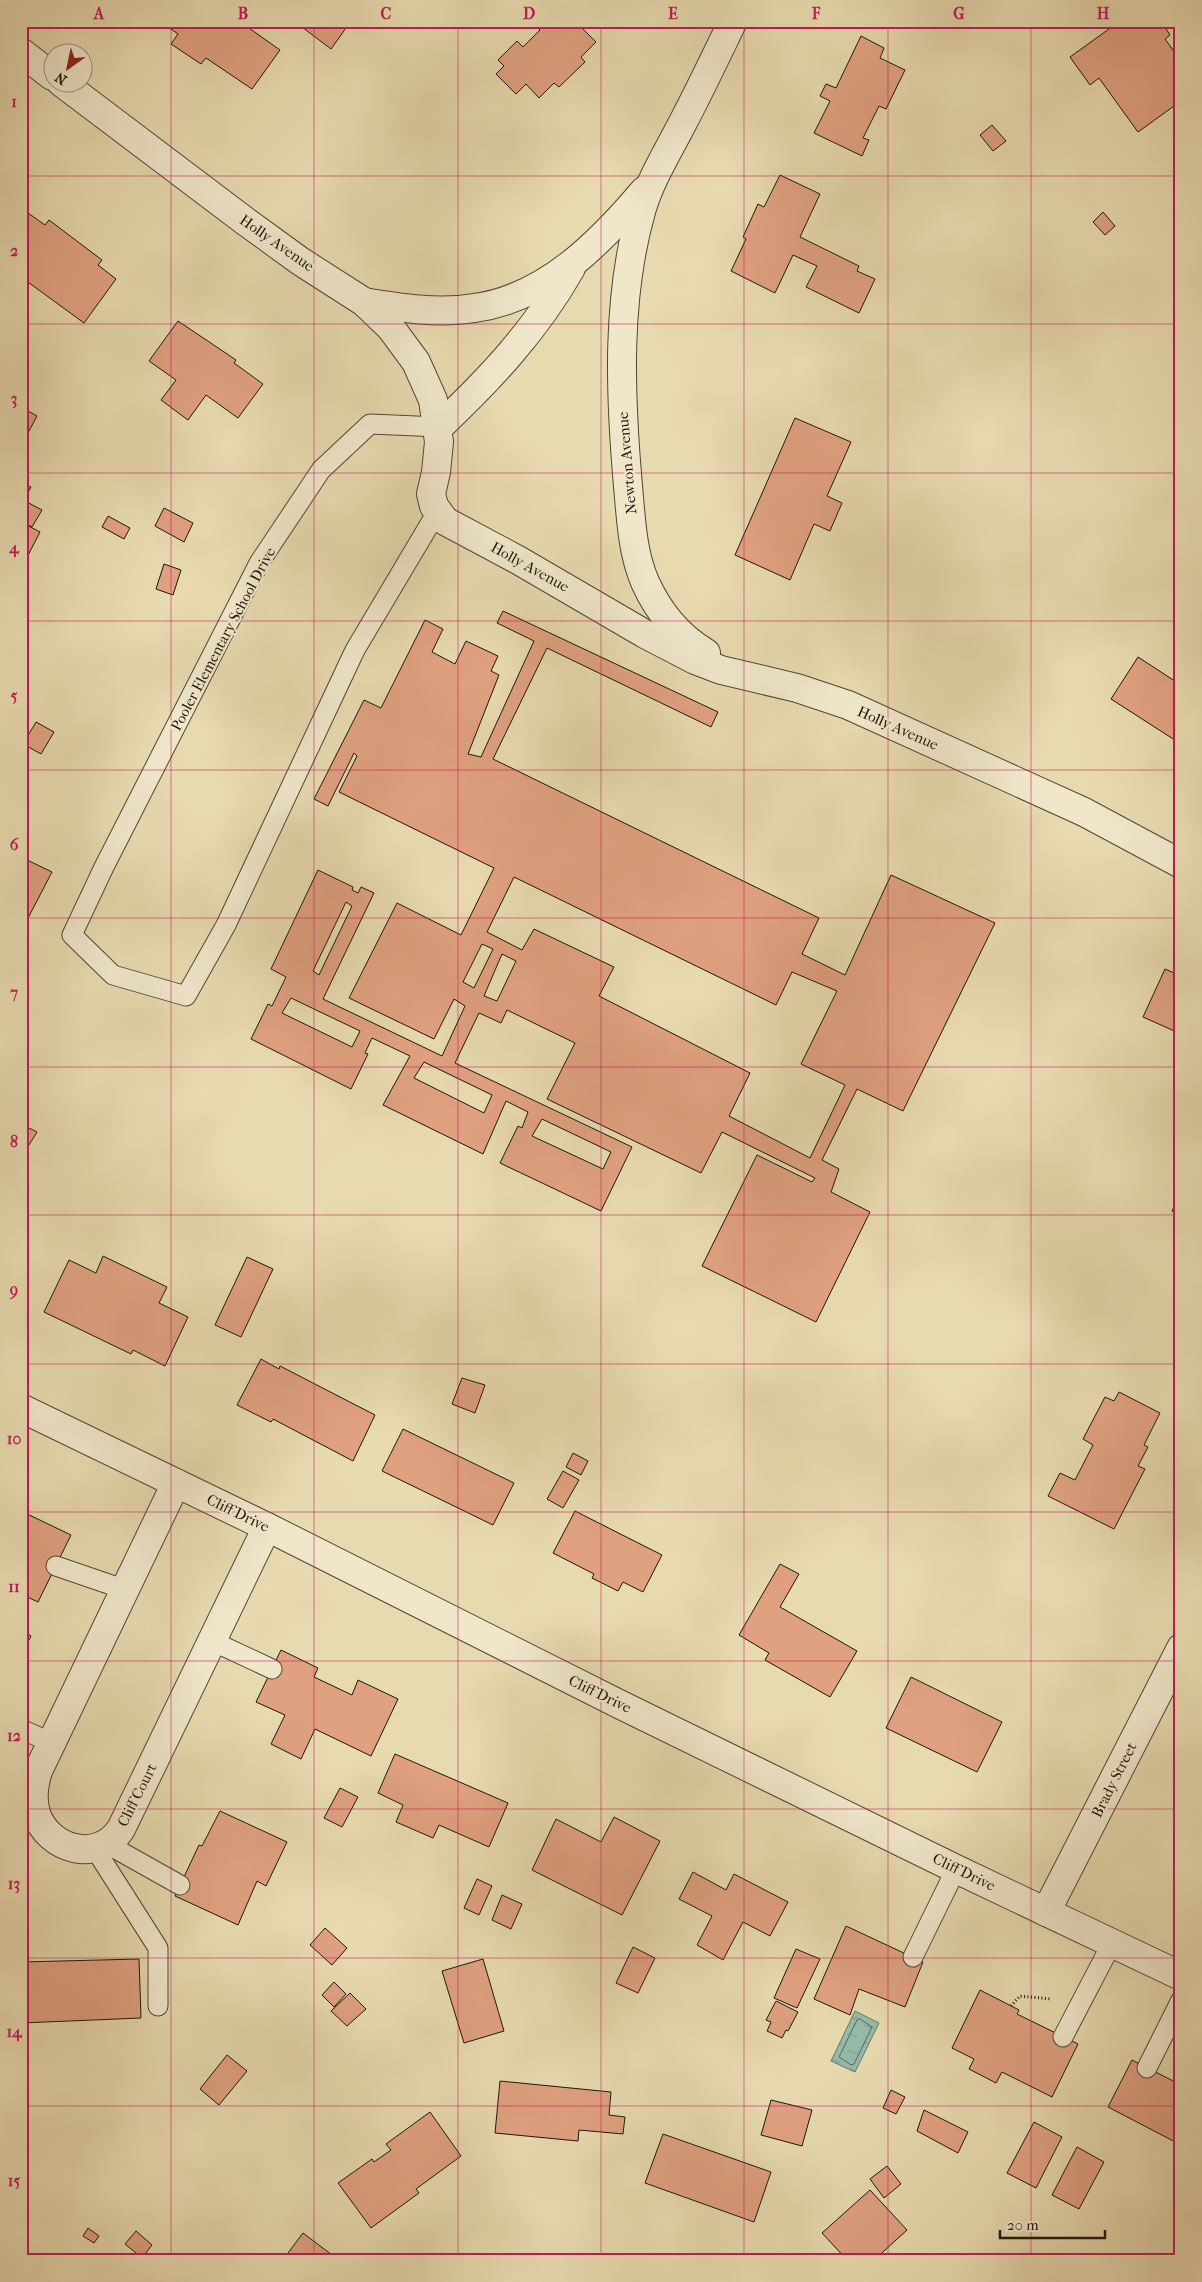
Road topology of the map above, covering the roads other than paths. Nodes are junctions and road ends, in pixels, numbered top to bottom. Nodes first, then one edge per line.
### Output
1 (733, 21) edge
2 (21, 52) edge
3 (42, 68) edge
4 (74, 92) edge
5 (650, 184) junction
6 (573, 263) junction
7 (364, 302) junction
8 (439, 427) junction
9 (437, 512) junction
10 (766, 680) junction
11 (1181, 864) edge
12 (21, 1408) edge
13 (176, 1483) junction
14 (267, 1527) junction
15 (56, 1566) dead end
16 (126, 1590) junction
17 (212, 1641) junction
18 (1181, 1648) edge
19 (272, 1670) dead end
20 (21, 1729) edge
21 (52, 1743) junction
22 (28, 1807) edge
23 (101, 1847) junction
24 (956, 1869) junction
25 (180, 1884) dead end
26 (1046, 1912) junction
27 (1112, 1943) junction
28 (913, 1957) dead end
29 (1181, 1976) edge
30 (1181, 2000) edge
31 (158, 2006) dead end
32 (1063, 2037) dead end
33 (1147, 2068) dead end

1 - 5 street, Newton Avenue
2 - 3 street
4 - 7 street, Holly Avenue
5 - 6 street, Newton Avenue
5 - 10 street, Newton Avenue
6 - 7 street, Newton Avenue
6 - 8 street, Newton Avenue
7 - 8 street, Holly Avenue
8 - 9 street, Holly Avenue
8 - 9 lane, Pooler Elementary School Drive
9 - 10 street, Holly Avenue
10 - 11 street, Holly Avenue
12 - 13 street, Cliff Drive
13 - 14 street, Cliff Drive
13 - 16 street
14 - 17 street, Cliff Court
14 - 24 street, Cliff Drive
15 - 16 lane
16 - 21 street
17 - 19 lane
17 - 23 street, Cliff Court
18 - 26 street, Brady Street
20 - 21 lane
21 - 22 street
22 - 23 street
23 - 25 lane
23 - 31 lane
24 - 26 street, Cliff Drive
24 - 28 lane
26 - 27 street, Cliff Drive
27 - 29 street, Cliff Drive
27 - 32 lane
30 - 33 lane

